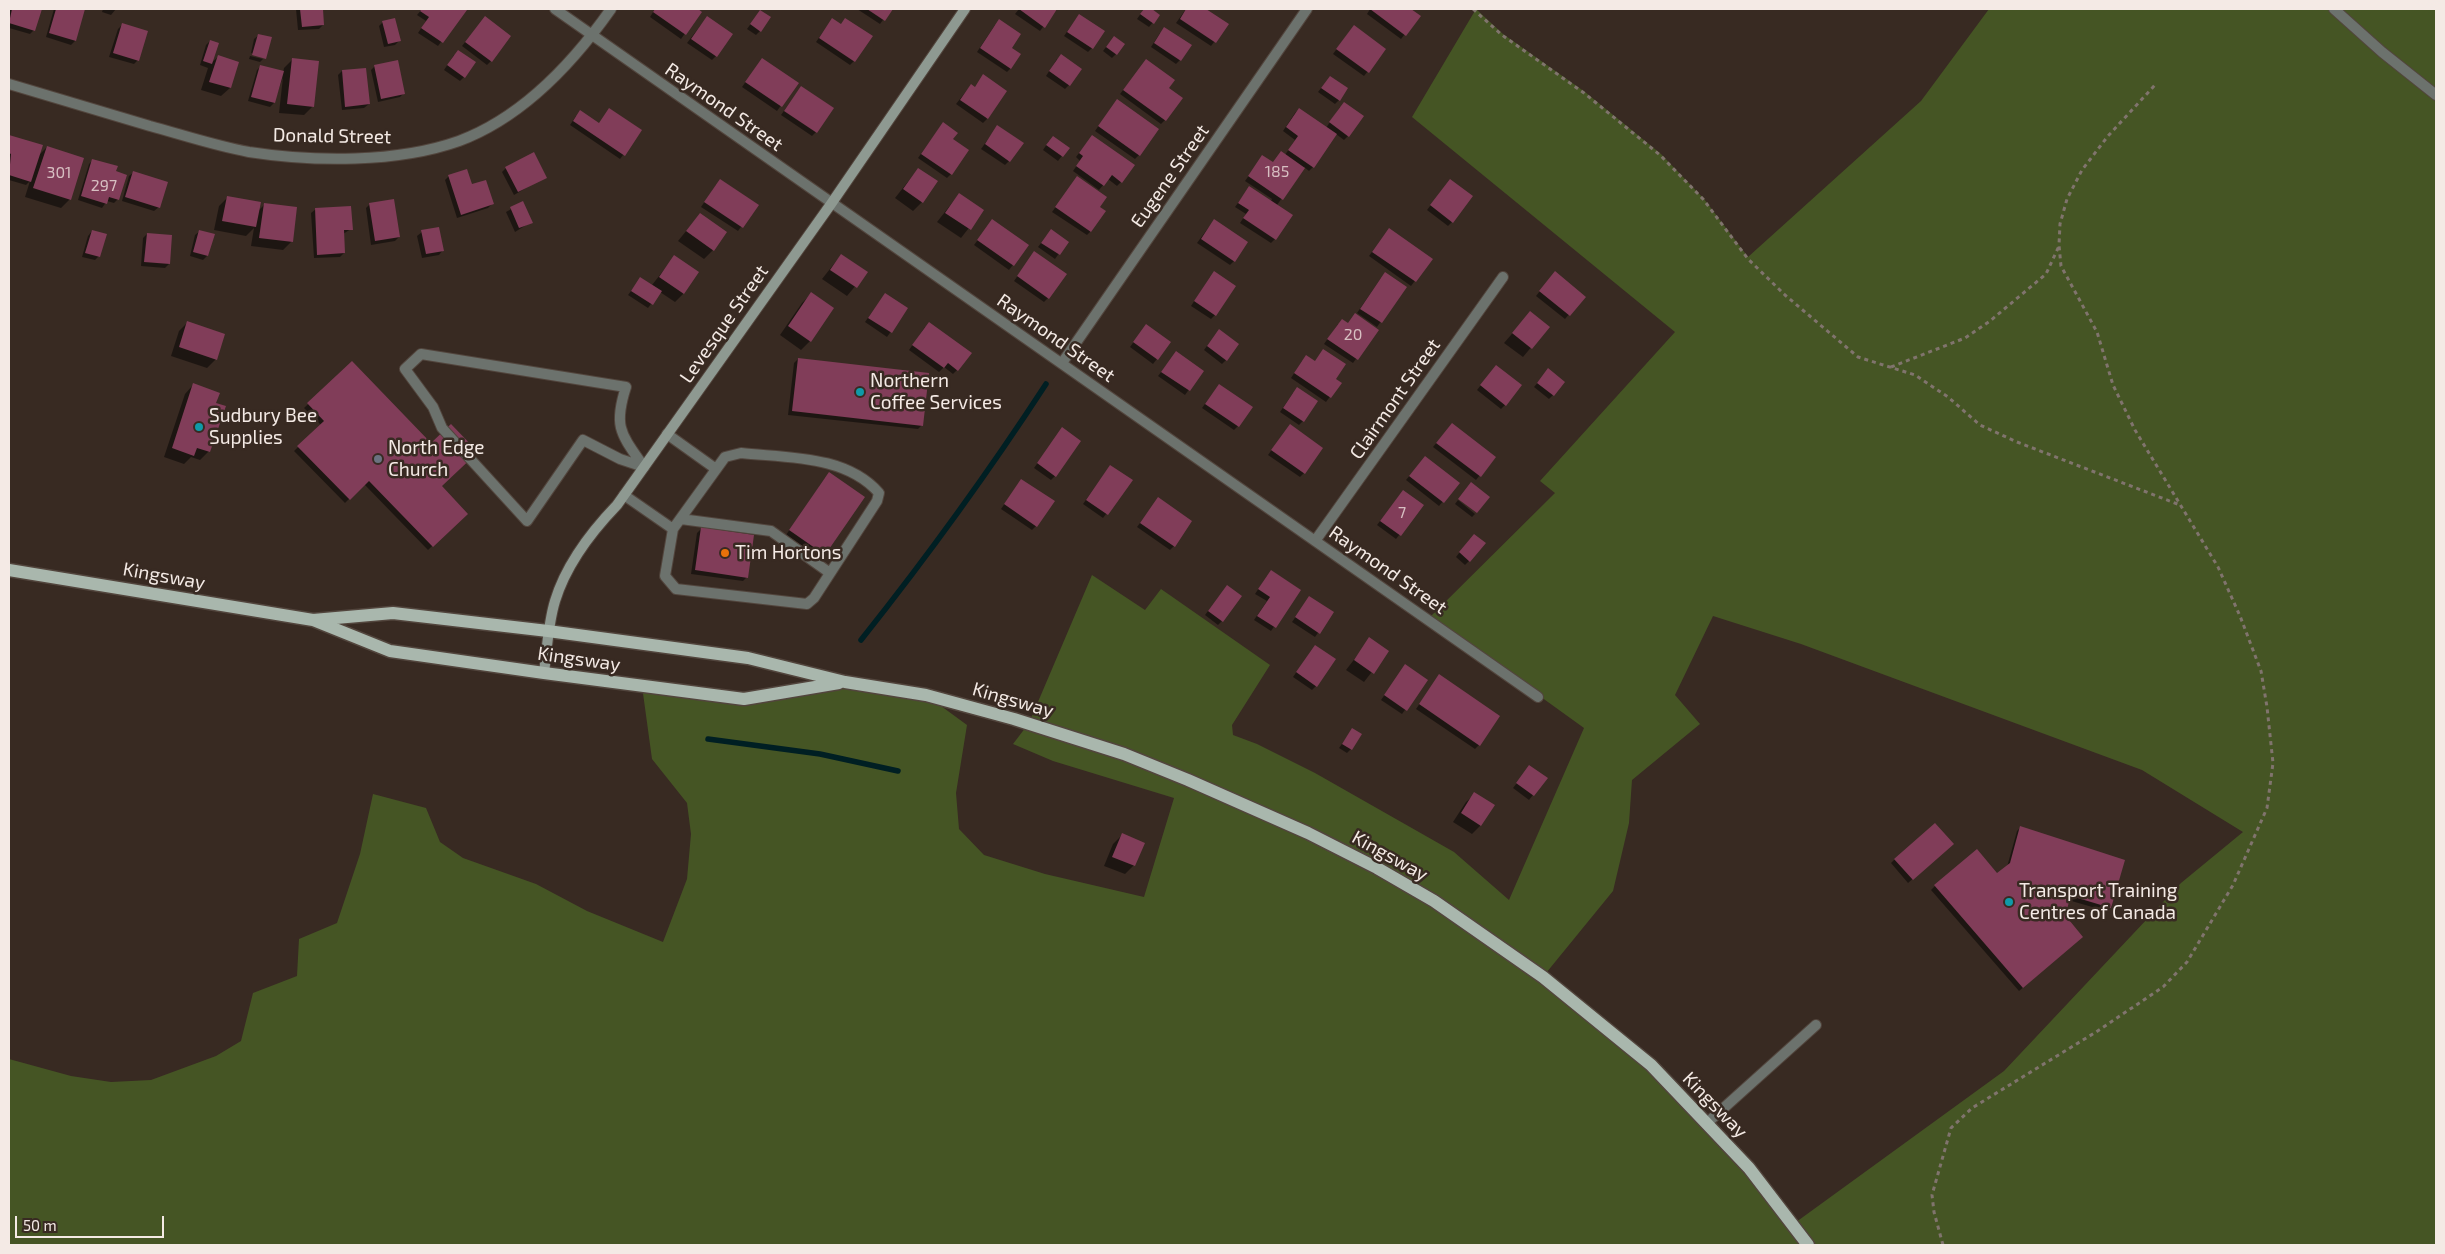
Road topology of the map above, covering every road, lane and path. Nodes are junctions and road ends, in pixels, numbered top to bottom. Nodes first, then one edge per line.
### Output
1 (555, 9) edge
2 (611, 9) edge
3 (965, 9) edge
4 (1307, 9) edge
5 (1473, 9) edge
6 (2334, 9) edge
7 (592, 36) junction
8 (9, 84) edge
9 (2155, 85) dead end
10 (2436, 95) edge
11 (831, 204) junction
12 (2059, 245) junction
13 (1503, 277) dead end
14 (1062, 363) junction
15 (1891, 368) junction
16 (667, 434) junction
17 (644, 467) junction
18 (716, 470) junction
19 (624, 495) junction
20 (2180, 505) junction
21 (681, 519) junction
22 (673, 530) junction
23 (1315, 541) junction
24 (9, 570) edge
25 (830, 573) junction
26 (312, 620) junction
27 (548, 631) junction
28 (544, 673) junction
29 (845, 682) junction
30 (1538, 697) dead end
31 (1816, 1025) dead end
32 (1706, 1123) junction
33 (1808, 1245) edge
34 (1943, 1245) edge

1 - 7 street, Raymond Street
2 - 7 street, Donald Street
3 - 11 street, Levesque Street
4 - 14 street, Eugene Street
5 - 15 path
6 - 10 street
7 - 8 street, Donald Street
7 - 11 street, Raymond Street
9 - 12 path
11 - 14 street, Raymond Street
11 - 16 street, Levesque Street
12 - 15 path
12 - 20 path
13 - 23 street, Clairmont Street
14 - 23 street, Raymond Street
15 - 20 path
16 - 17 street, Levesque Street
16 - 18 street
17 - 17 street
17 - 19 street, Levesque Street
18 - 21 street
18 - 25 street
19 - 22 street
19 - 27 street, Levesque Street
20 - 34 path
21 - 22 street
21 - 25 street
22 - 25 street
23 - 30 street, Raymond Street
24 - 26 main road, Kingsway
26 - 27 main road, Kingsway
26 - 28 main road, Kingsway
27 - 28 street, Levesque Street
27 - 29 main road, Kingsway
28 - 29 main road, Kingsway
29 - 32 main road, Kingsway
31 - 32 street
32 - 33 main road, Kingsway

